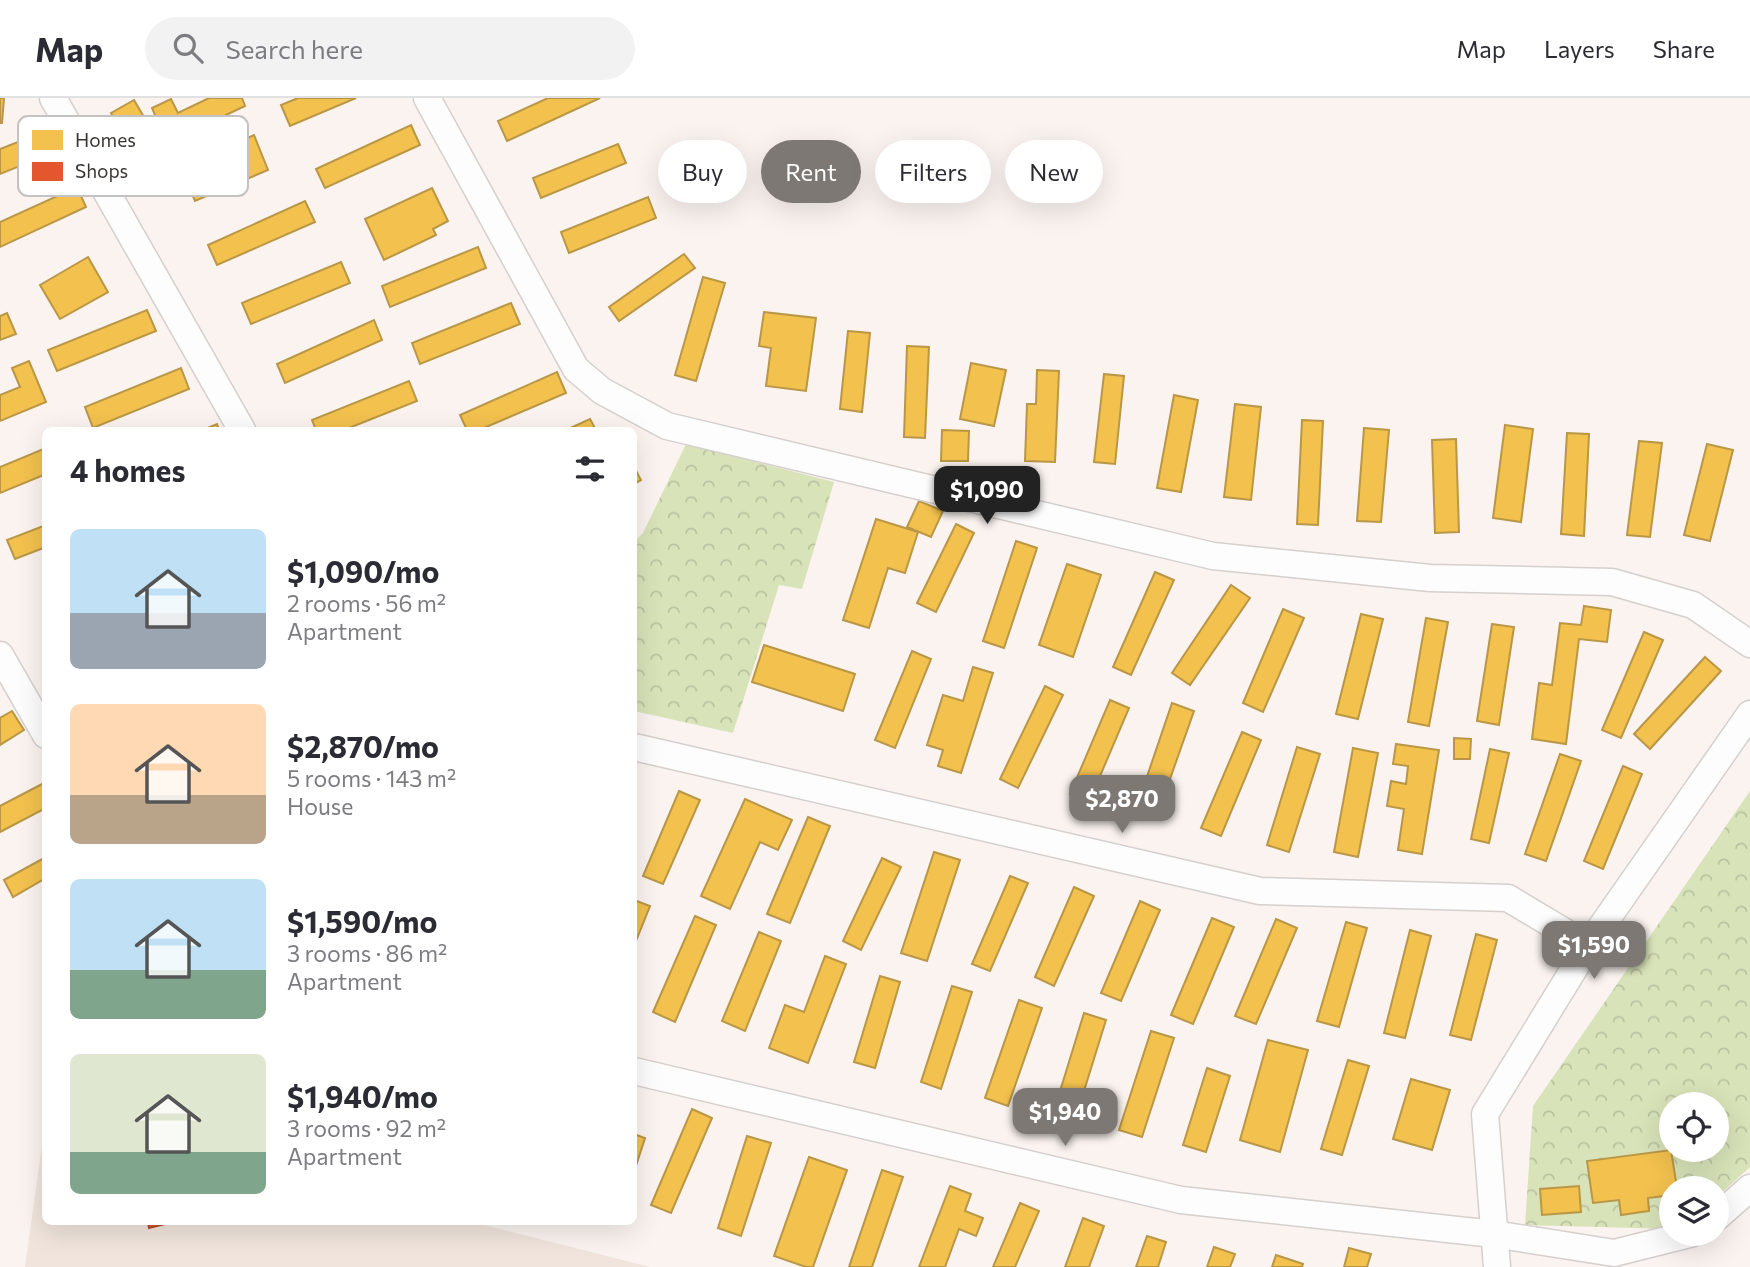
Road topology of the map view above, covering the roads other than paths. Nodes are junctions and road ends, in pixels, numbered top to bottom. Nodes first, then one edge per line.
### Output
1 (52, 98) edge
2 (427, 98) edge
3 (62, 116) edge
4 (108, 196) edge
5 (240, 427) edge
6 (1750, 644) edge
7 (0, 655) edge
8 (1750, 714) edge
9 (42, 728) edge
10 (637, 748) edge
11 (1588, 946) junction
12 (637, 1072) edge
13 (1750, 1188) edge
14 (1729, 1206) edge
15 (1494, 1234) junction
16 (1659, 1242) edge
17 (1497, 1267) edge

1 - 3 street
2 - 6 street
4 - 5 street
7 - 9 street
8 - 11 street
10 - 11 street
11 - 15 street
12 - 15 street
13 - 14 street
15 - 16 street
15 - 17 street

